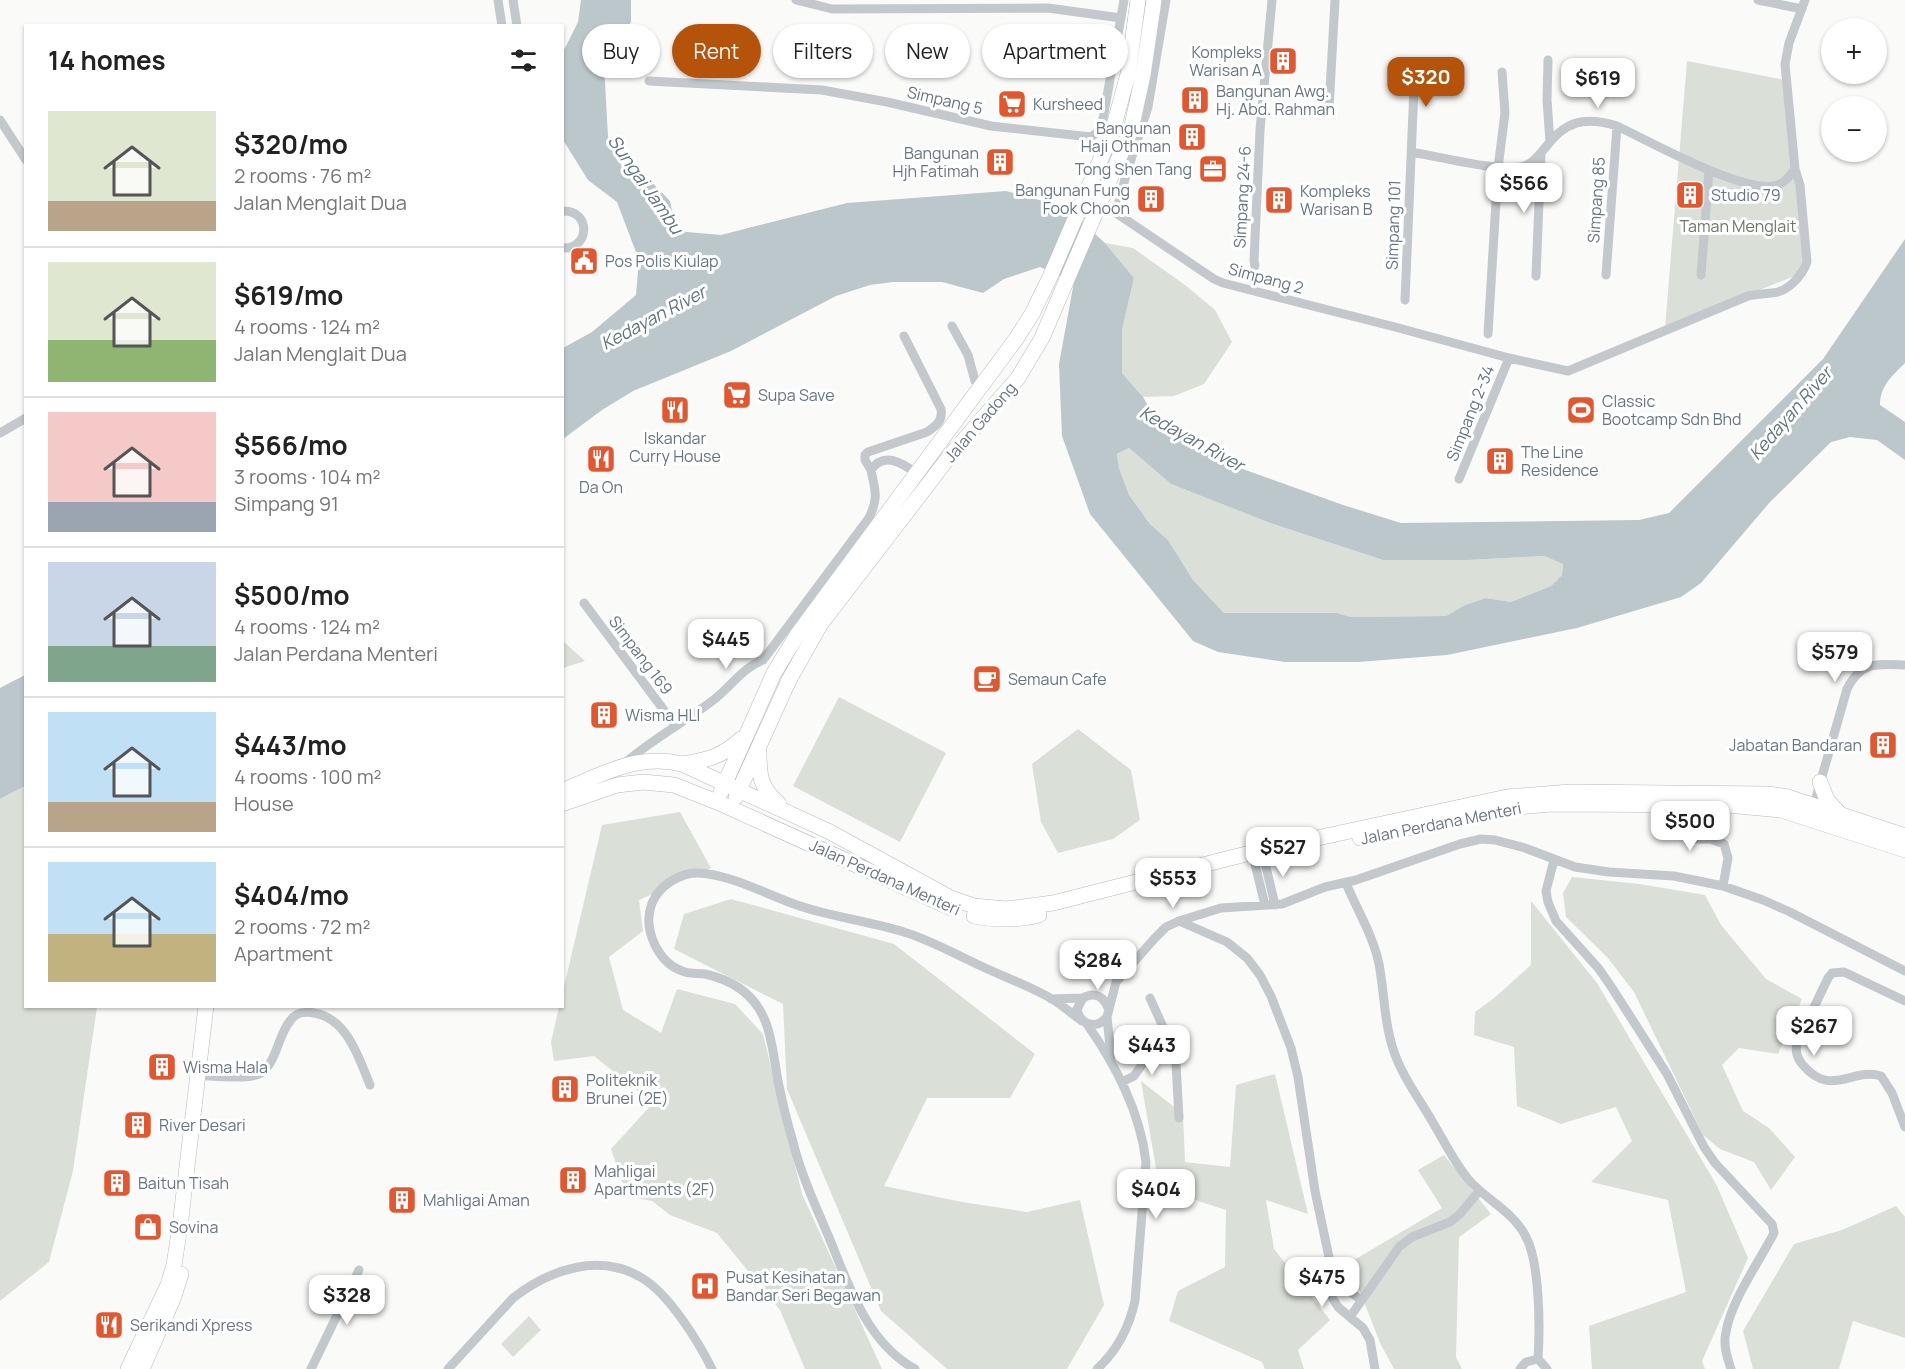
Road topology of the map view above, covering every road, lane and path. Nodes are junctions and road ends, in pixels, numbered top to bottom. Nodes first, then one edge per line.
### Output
1 (498, 0) edge
2 (513, 0) edge
3 (796, 0) edge
4 (1124, 0) edge
5 (1138, 0) edge
6 (1154, 0) edge
7 (1166, 0) edge
8 (1272, 0) edge
9 (1335, 0) edge
10 (1758, 0) edge
11 (1804, 5) edge
12 (1121, 18) junction
13 (502, 24) edge
14 (517, 24) edge
15 (1548, 60) dead end
16 (1415, 64) dead end
17 (1503, 72) dead end
18 (649, 81) dead end
19 (1329, 109) dead end
20 (0, 120) edge
21 (1617, 126) junction
22 (1550, 142) junction
23 (1411, 152) junction
24 (1541, 153) junction
25 (24, 157) edge
26 (1498, 168) junction
27 (1796, 169) junction
28 (1709, 170) junction
29 (564, 208) edge
30 (564, 248) edge
31 (1255, 266) dead end
32 (1606, 275) dead end
33 (1701, 275) dead end
34 (1536, 276) dead end
35 (1405, 300) dead end
36 (952, 326) dead end
37 (1488, 334) dead end
38 (904, 336) dead end
39 (1509, 358) junction
40 (980, 387) junction
41 (24, 419) edge
42 (0, 433) edge
43 (871, 470) junction
44 (922, 477) junction
45 (1460, 479) dead end
46 (584, 603) dead end
47 (1905, 665) edge
48 (675, 725) junction
49 (746, 734) junction
50 (759, 745) junction
51 (682, 764) junction
52 (621, 766) junction
53 (1820, 782) junction
54 (725, 783) junction
55 (564, 790) edge
56 (739, 790) junction
57 (1788, 797) junction
58 (717, 802) junction
59 (564, 803) edge
60 (1689, 805) junction
61 (731, 808) junction
62 (786, 811) junction
63 (1812, 812) junction
64 (1840, 814) junction
65 (1905, 836) edge
66 (1905, 850) edge
67 (1258, 855) junction
68 (1554, 860) junction
69 (1346, 883) junction
70 (1723, 886) junction
71 (1270, 905) junction
72 (1179, 921) junction
73 (1905, 971) edge
74 (1116, 982) junction
75 (1087, 996) junction
76 (1150, 998) dead end
77 (1051, 999) junction
78 (1905, 1001) edge
79 (206, 1008) edge
80 (216, 1008) edge
81 (1107, 1013) junction
82 (1084, 1022) junction
83 (1172, 1047) junction
84 (1112, 1060) junction
85 (207, 1076) junction
86 (1122, 1083) junction
87 (370, 1085) dead end
88 (1179, 1118) dead end
89 (1905, 1127) edge
90 (1479, 1191) junction
91 (359, 1270) dead end
92 (1320, 1278) dead end
93 (1361, 1300) junction
94 (1350, 1317) junction
95 (1538, 1359) junction
96 (128, 1369) edge
97 (142, 1369) edge
98 (311, 1369) edge
99 (448, 1369) edge
100 (712, 1369) edge
101 (915, 1369) edge
102 (1097, 1369) edge
103 (1376, 1369) edge
104 (1520, 1369) edge
105 (1547, 1369) edge
106 (1731, 1369) edge

1 - 13 street
2 - 14 street
3 - 12 street
4 - 12 street
5 - 40 main road, Jalan Gadong
6 - 44 main road, Jalan Gadong
7 - 39 street, Simpang 2
8 - 31 street, Simpang 24-6
9 - 19 street
10 - 11 street
11 - 27 street
12 - 18 street, Simpang 5
15 - 22 street
16 - 23 street, Simpang 101
17 - 26 street
20 - 25 street
21 - 22 street
21 - 28 street
21 - 32 street, Simpang 85
22 - 24 street
23 - 26 street
23 - 35 street, Simpang 101
24 - 26 street
24 - 34 street
26 - 37 street
27 - 28 street
27 - 39 street, Simpang 2
28 - 33 street
29 - 30 street
36 - 40 street
38 - 43 street, Jalan Gadong
39 - 45 street, Simpang 2-34
40 - 44 main road, Jalan Gadong
41 - 42 street
43 - 44 street
43 - 48 street
44 - 49 main road, Jalan Gadong
44 - 50 main road, Jalan Gadong
46 - 48 street, Simpang 169
47 - 53 street
48 - 52 street
49 - 51 main road
49 - 54 main road, Jalan Gadong
50 - 56 main road, Jalan Gadong
50 - 62 main road
51 - 52 main road
51 - 54 main road, Jalan Perdana Menteri
52 - 55 main road
53 - 57 main road
53 - 63 street
53 - 64 main road
54 - 56 main road, Jalan Perdana Menteri
54 - 58 main road, Jalan Gadong
56 - 61 main road, Jalan Gadong
56 - 62 main road, Jalan Perdana Menteri
57 - 63 main road, Jalan Perdana Menteri
57 - 67 main road, Jalan Perdana Menteri
58 - 59 main road, Jalan Perdana Menteri
58 - 61 main road, Jalan Perdana Menteri
60 - 63 main road, Jalan Perdana Menteri
60 - 67 main road, Jalan Perdana Menteri
60 - 70 street
61 - 67 main road, Jalan Perdana Menteri
62 - 67 main road, Jalan Perdana Menteri
63 - 64 main road, Jalan Perdana Menteri
63 - 66 main road, Jalan Perdana Menteri
64 - 65 main road, Jalan Perdana Menteri
67 - 71 street
68 - 69 street
68 - 70 street
68 - 106 street
69 - 71 street
69 - 90 street
70 - 73 street
71 - 72 street
72 - 74 street
72 - 93 street
74 - 75 street
74 - 81 street
75 - 77 street
75 - 81 street
75 - 82 street
76 - 83 street
77 - 82 street
77 - 101 street
78 - 89 street
79 - 96 main road
80 - 85 main road
81 - 82 street
81 - 84 street
82 - 84 street
83 - 86 street
83 - 88 street
84 - 86 street
85 - 87 street
85 - 97 main road
86 - 102 street
90 - 93 street
90 - 95 street
91 - 98 street
92 - 94 street
93 - 94 street
94 - 103 street
95 - 104 street
95 - 105 street
99 - 100 street

